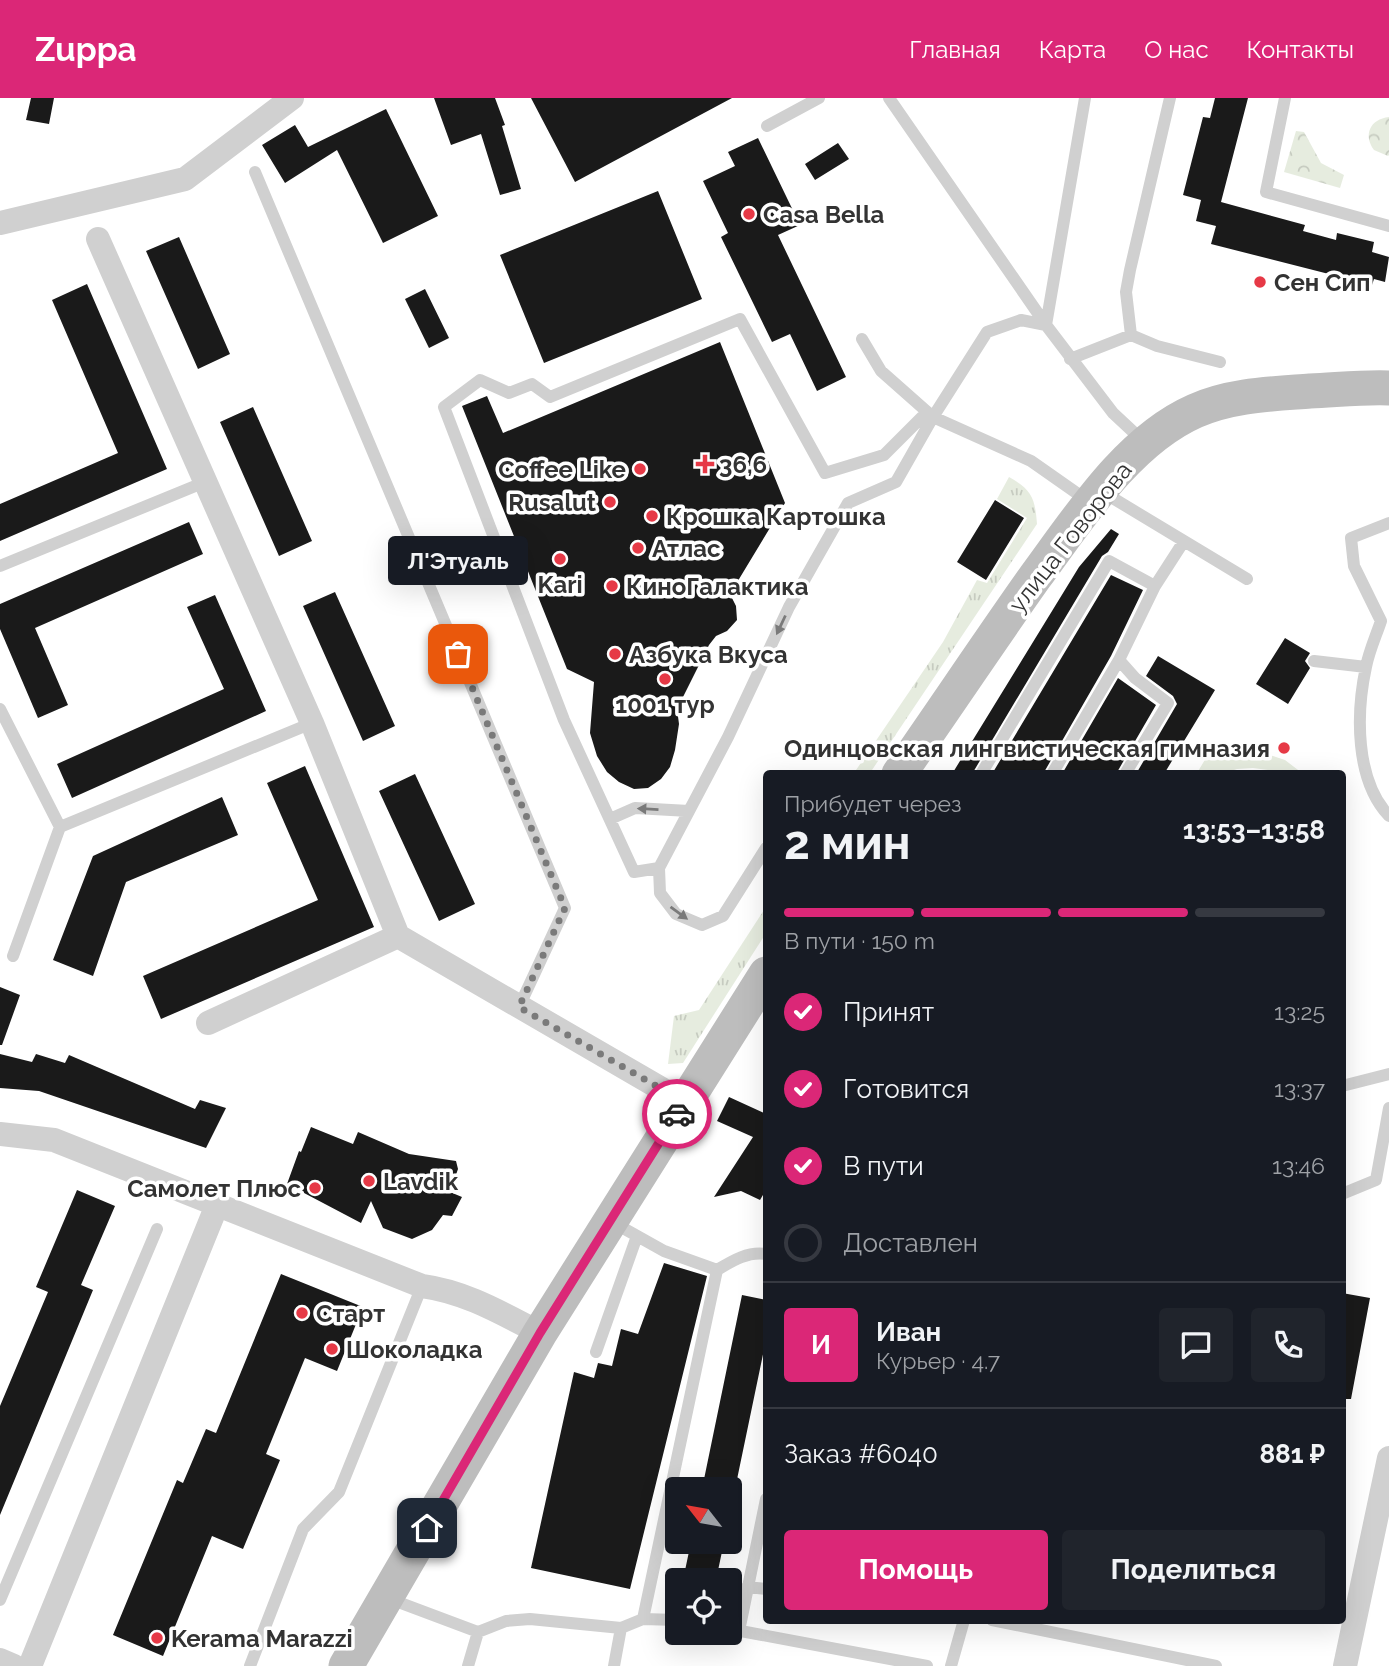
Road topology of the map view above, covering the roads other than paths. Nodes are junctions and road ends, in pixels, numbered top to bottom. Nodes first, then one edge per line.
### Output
1 (292, 98) edge
2 (819, 98) edge
3 (889, 98) edge
4 (1085, 98) edge
5 (1170, 98) edge
6 (1285, 98) edge
7 (767, 126) dead end
8 (255, 172) dead end
9 (0, 223) edge
10 (1389, 226) edge
11 (97, 239) dead end
12 (1046, 325) junction
13 (1131, 335) junction
14 (862, 340) dead end
15 (1070, 359) junction
16 (1220, 362) dead end
17 (1389, 388) edge
18 (930, 414) junction
19 (1145, 444) junction
20 (205, 482) junction
21 (1095, 497) junction
22 (1389, 523) edge
23 (1184, 541) junction
24 (0, 566) edge
25 (1247, 579) dead end
26 (1155, 586) junction
27 (1119, 660) junction
28 (1314, 662) dead end
29 (1366, 667) junction
30 (0, 709) edge
31 (312, 723) junction
32 (902, 770) edge
33 (983, 770) edge
34 (1054, 770) edge
35 (1127, 770) edge
36 (689, 811) junction
37 (1389, 816) edge
38 (610, 819) junction
39 (60, 827) junction
40 (763, 853) edge
41 (659, 868) junction
42 (398, 936) junction
43 (13, 956) dead end
44 (763, 979) edge
45 (519, 1007) junction
46 (208, 1023) dead end
47 (1389, 1073) edge
48 (1346, 1085) edge
49 (684, 1102) junction
50 (1389, 1108) edge
51 (0, 1134) edge
52 (1346, 1192) edge
53 (217, 1205) junction
54 (624, 1228) junction
55 (158, 1229) dead end
56 (763, 1253) edge
57 (717, 1270) junction
58 (422, 1286) junction
59 (540, 1333) junction
60 (596, 1352) dead end
61 (1389, 1458) edge
62 (1384, 1508) edge
63 (763, 1513) edge
64 (747, 1587) junction
65 (763, 1589) edge
66 (386, 1597) junction
67 (0, 1600) edge
68 (742, 1604) edge
69 (642, 1619) junction
70 (665, 1620) edge
71 (963, 1624) edge
72 (1011, 1624) edge
73 (621, 1628) junction
74 (742, 1631) edge
75 (478, 1632) junction
76 (0, 1660) edge
77 (14, 1666) edge
78 (30, 1666) edge
79 (250, 1666) edge
80 (346, 1666) edge
81 (468, 1666) edge
82 (614, 1666) edge
83 (927, 1666) edge
84 (951, 1666) edge
85 (1216, 1666) edge
86 (1345, 1666) edge

1 - 9 street
2 - 7 lane
3 - 12 lane
4 - 12 lane
5 - 13 lane
6 - 10 lane
8 - 45 lane
11 - 20 street
12 - 15 lane
12 - 18 lane
13 - 15 lane
13 - 16 lane
14 - 18 lane
15 - 19 lane
17 - 19 main road, улица Говорова
18 - 21 lane
18 -> 36 lane
18 - 38 lane
19 - 21 main road, улица Говорова
20 - 24 lane
20 - 31 street
21 - 23 lane
21 - 32 main road, улица Говорова
22 - 29 lane
23 - 25 lane
23 - 26 lane
26 - 27 lane
26 - 33 lane
27 - 34 lane
27 - 35 lane
28 - 29 lane
29 - 37 lane
30 - 39 lane
31 - 39 lane
31 - 42 street
36 -> 38 lane
36 - 41 lane
38 - 41 lane
39 - 43 lane
41 -> 40 lane
42 - 45 street
42 - 46 street
44 - 49 main road
45 - 49 street
47 - 48 lane
49 - 54 main road
50 - 52 lane
51 - 53 street
53 - 58 street
53 - 78 street
54 - 57 lane
54 - 59 main road
54 - 60 lane
55 - 67 lane
56 - 57 lane
57 - 69 lane
58 - 59 street
58 - 79 lane
59 - 66 main road
61 - 62 street
62 - 86 street
63 - 64 lane
64 - 65 lane
64 - 68 lane
66 - 75 lane
66 - 80 main road
69 - 70 lane
69 - 73 lane
71 - 84 lane
72 - 85 lane
73 - 75 lane
73 - 82 lane
74 - 83 lane
75 - 81 lane
76 - 77 street

